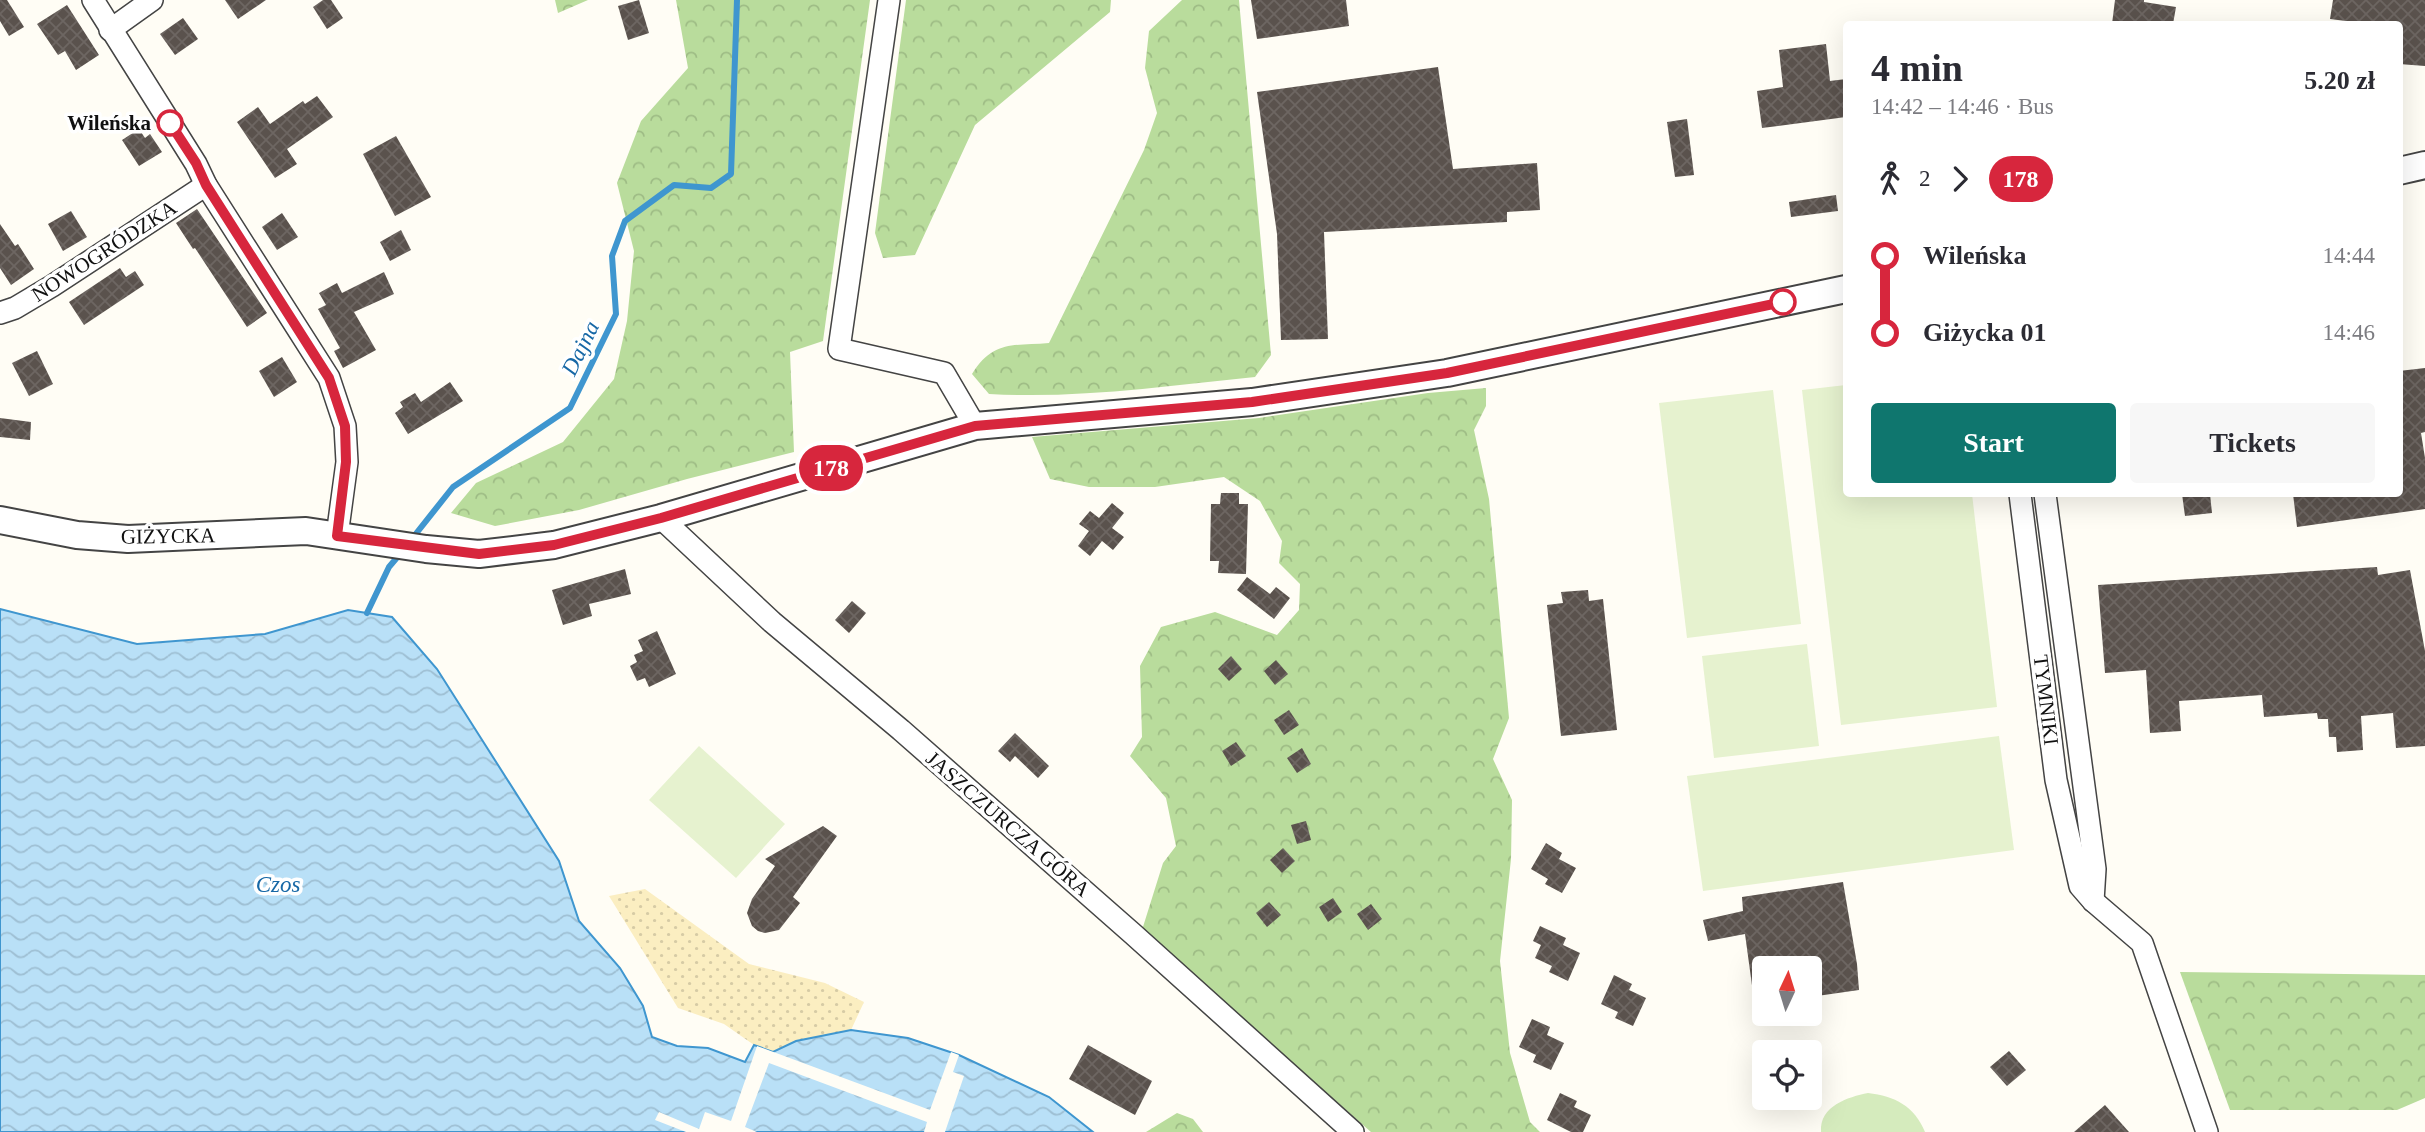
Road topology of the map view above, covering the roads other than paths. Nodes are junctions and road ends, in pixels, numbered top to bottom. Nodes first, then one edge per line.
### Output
1 (93, 0) edge
2 (152, 0) edge
3 (889, 0) edge
4 (110, 30) junction
5 (2425, 165) edge
6 (2403, 170) edge
7 (206, 185) junction
8 (1843, 290) edge
9 (0, 313) edge
10 (975, 426) junction
11 (2020, 497) edge
12 (2045, 497) edge
13 (661, 518) junction
14 (0, 520) edge
15 (337, 536) junction
16 (2093, 901) junction
17 (1353, 1132) edge
18 (2207, 1132) edge

1 - 4 street
2 - 4 street
3 - 10 street
4 - 7 street
5 - 6 street
7 - 9 street, NOWOGRÓDZKA
7 - 15 street
8 - 10 street
10 - 13 street
11 - 16 street, TYMNIKI
12 - 16 street, TYMNIKI
13 - 15 street, GIŻYCKA
13 - 17 street, JASZCZURCZA GÓRA
14 - 15 street, GIŻYCKA
16 - 18 street, TYMNIKI

